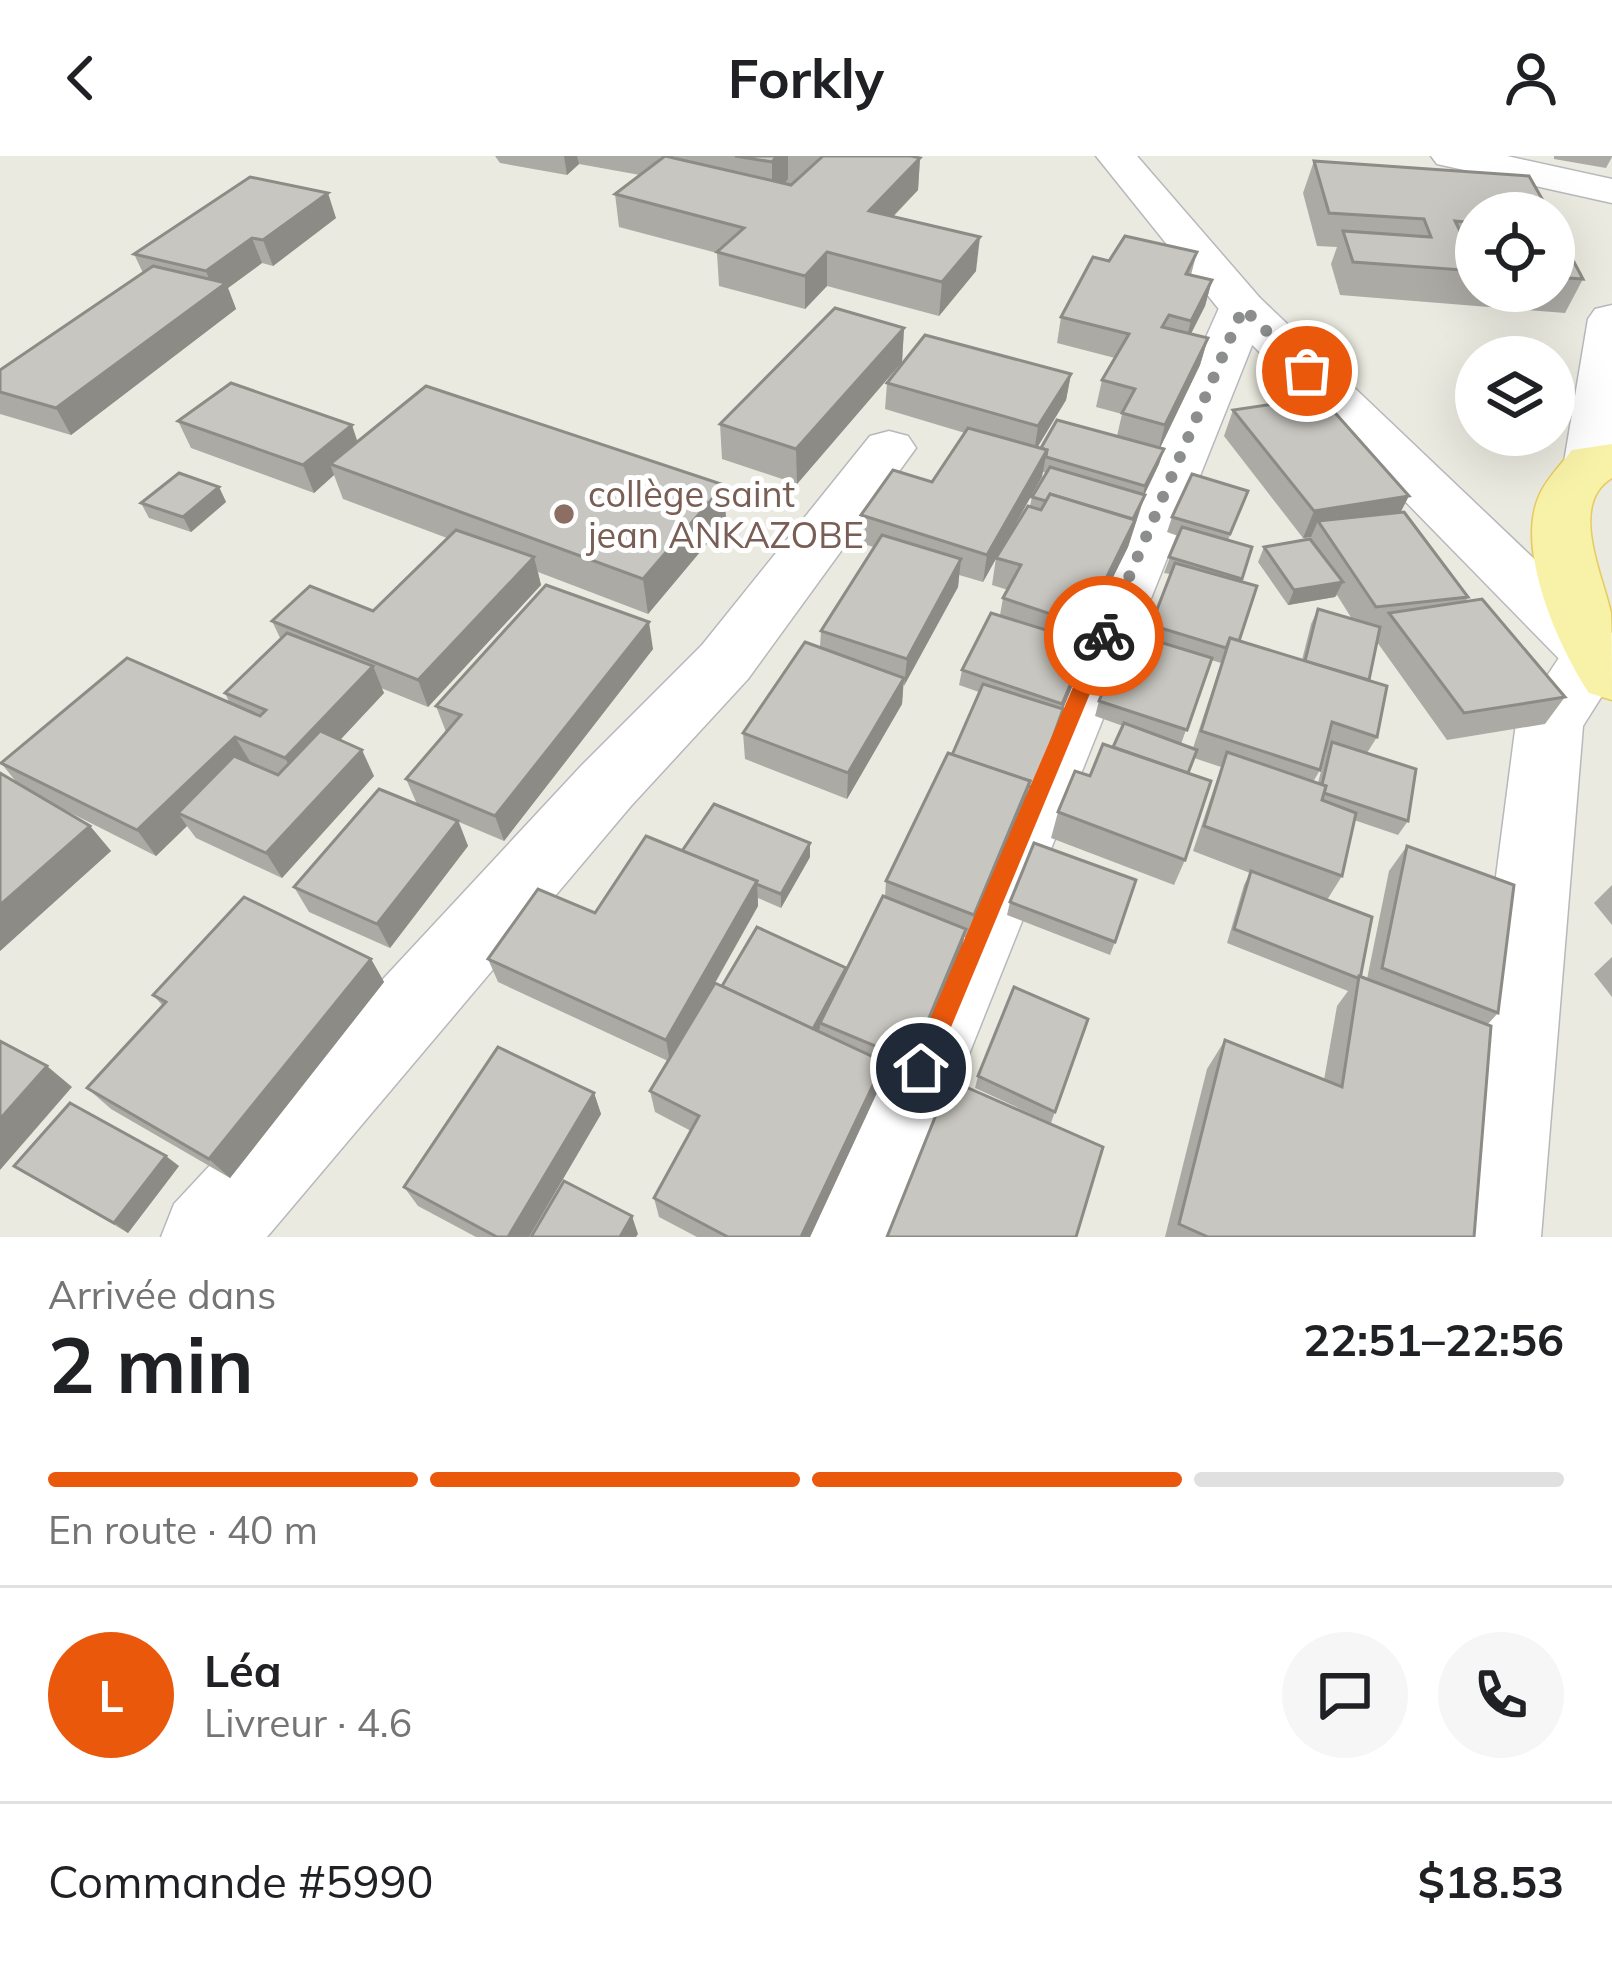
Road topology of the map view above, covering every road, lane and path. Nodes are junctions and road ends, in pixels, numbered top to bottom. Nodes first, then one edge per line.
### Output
1 (1116, 156) edge
2 (1451, 156) edge
3 (1612, 191) edge
4 (1243, 308) junction
5 (1612, 319) edge
6 (889, 448) dead end
7 (1602, 462) edge
8 (1603, 665) edge
9 (207, 1237) edge
10 (850, 1237) edge
11 (1495, 1237) edge

1 - 4 street
2 - 3 street
4 - 8 street
4 - 10 street
5 - 7 street
6 - 9 street
7 - 8 main road
8 - 11 street

